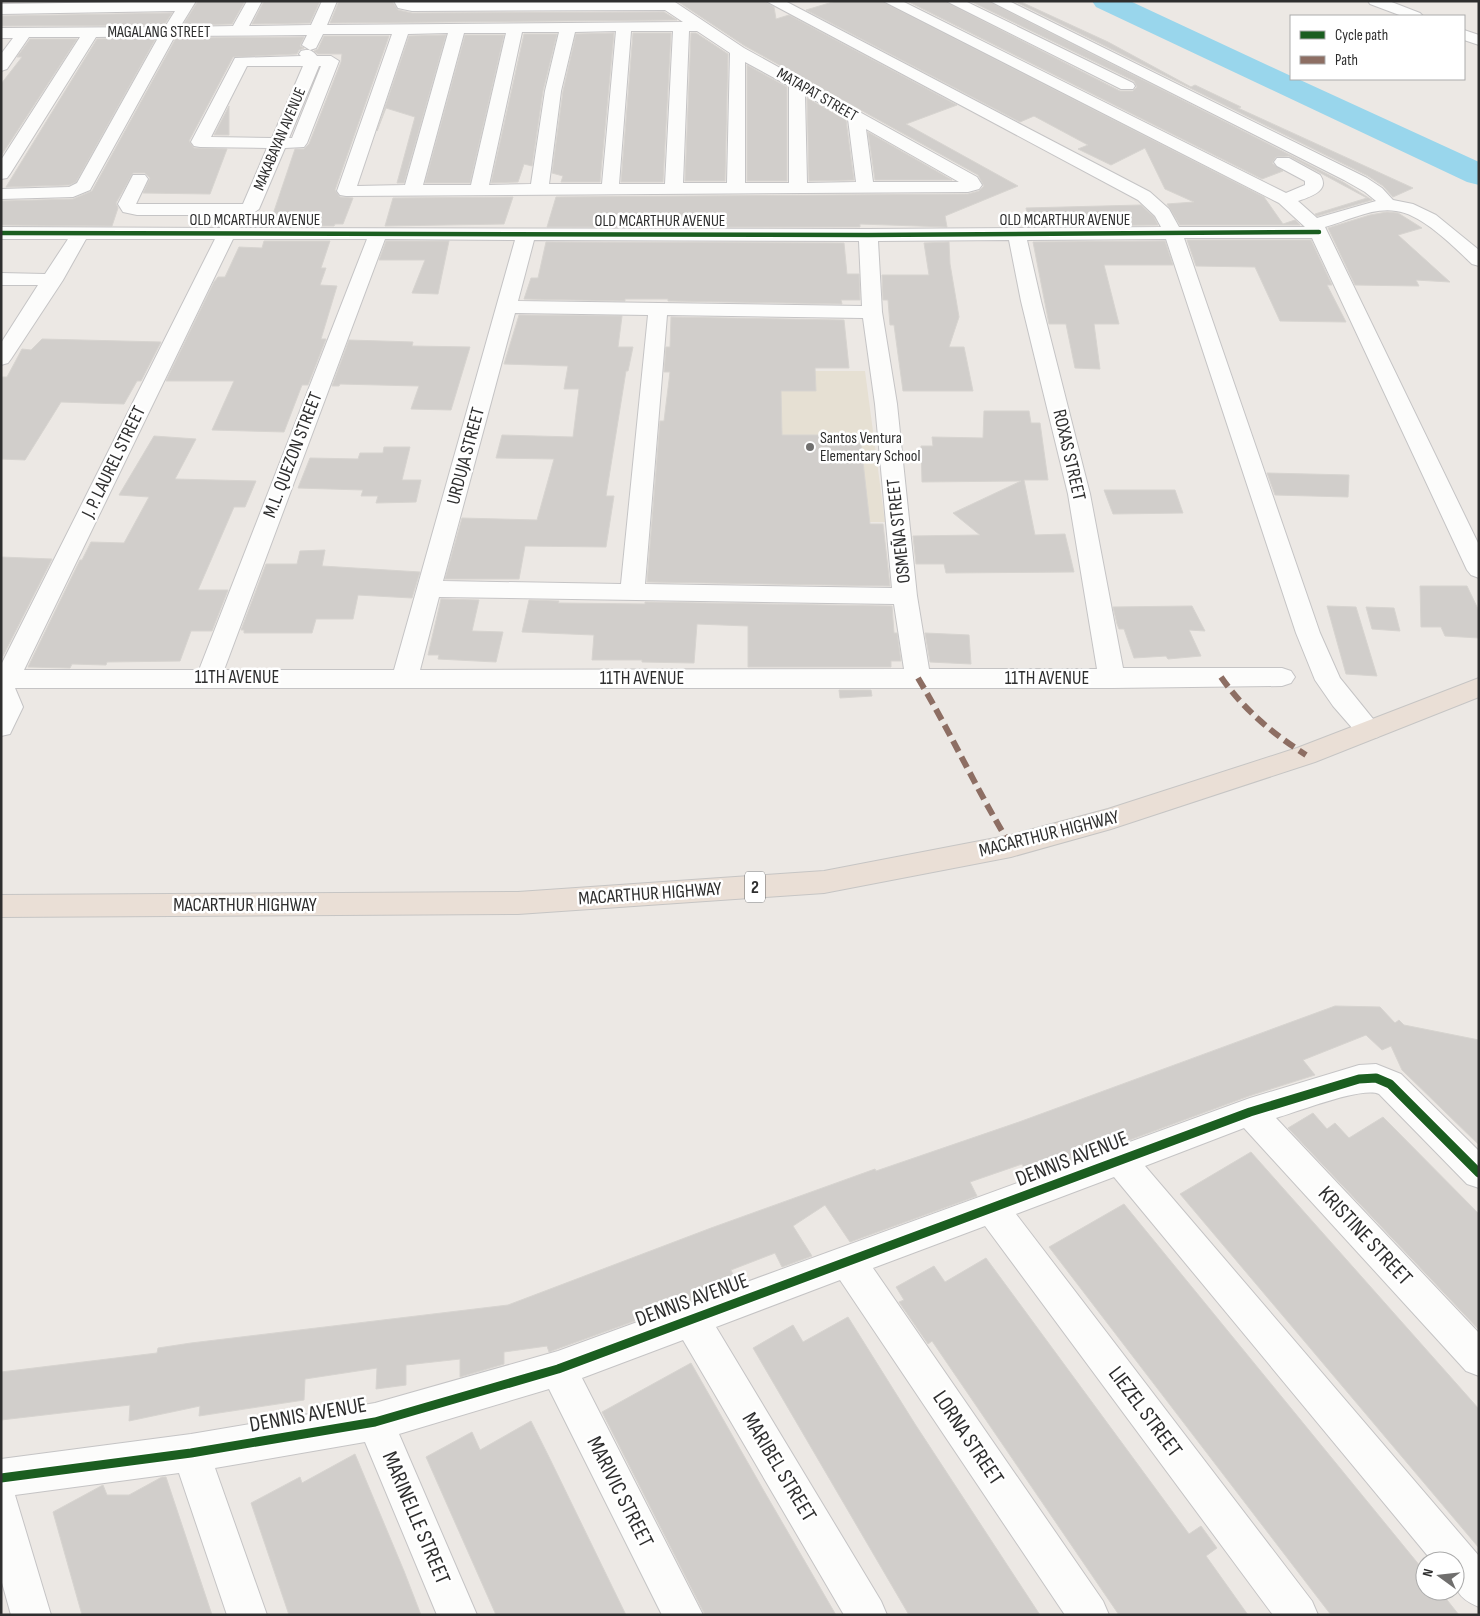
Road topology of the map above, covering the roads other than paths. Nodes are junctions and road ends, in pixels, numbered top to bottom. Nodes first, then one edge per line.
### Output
1 (254, 1) edge
2 (330, 1) edge
3 (773, 1) edge
4 (890, 1) edge
5 (953, 1) edge
6 (997, 1) edge
7 (1375, 1) edge
8 (401, 2) edge
9 (666, 3) edge
10 (188, 4) edge
11 (472, 5) junction
12 (1, 9) edge
13 (1412, 15) edge
14 (699, 26) junction
15 (681, 27) junction
16 (568, 28) junction
17 (624, 28) junction
18 (462, 29) junction
19 (515, 29) junction
20 (401, 30) junction
21 (238, 31) junction
22 (317, 31) junction
23 (91, 32) junction
24 (169, 32) junction
25 (1, 33) edge
26 (24, 33) junction
27 (1465, 35) edge
28 (1479, 40) edge
29 (738, 51) junction
30 (305, 58) junction
31 (1070, 58) junction
32 (1, 66) edge
33 (1030, 72) junction
34 (287, 79) dead end
35 (797, 83) junction
36 (1143, 93) dead end
37 (856, 118) junction
38 (267, 124) dead end
39 (258, 142) junction
40 (278, 142) junction
41 (1265, 153) dead end
42 (251, 160) dead end
43 (1, 174) edge
44 (139, 179) dead end
45 (798, 187) junction
46 (865, 187) junction
47 (674, 188) junction
48 (735, 188) junction
49 (610, 189) junction
50 (479, 190) junction
51 (539, 190) junction
52 (412, 191) junction
53 (1, 194) edge
54 (1285, 199) junction
55 (1388, 205) junction
56 (231, 214) junction
57 (1316, 228) junction
58 (1, 233) edge
59 (1173, 233) junction
60 (80, 234) junction
61 (378, 234) junction
62 (1017, 234) junction
63 (526, 235) junction
64 (868, 235) junction
65 (1479, 260) edge
66 (1, 279) edge
67 (53, 280) junction
68 (506, 308) junction
69 (658, 310) junction
70 (872, 312) junction
71 (1, 359) edge
72 (1479, 570) edge
73 (429, 589) junction
74 (632, 592) junction
75 (906, 596) junction
76 (209, 677) junction
77 (405, 677) junction
78 (1282, 677) dead end
79 (918, 678) junction
80 (1112, 679) junction
81 (3, 685) edge
82 (1479, 687) edge
83 (1, 727) edge
84 (1369, 730) junction
85 (1, 906) edge
86 (1250, 1112) junction
87 (1120, 1160) junction
88 (1479, 1173) edge
89 (991, 1208) junction
90 (848, 1262) junction
91 (691, 1319) junction
92 (1479, 1359) edge
93 (558, 1369) junction
94 (374, 1422) junction
95 (191, 1453) junction
96 (1, 1478) edge
97 (1, 1507) edge
98 (1479, 1587) edge
99 (31, 1615) edge
100 (247, 1615) edge
101 (457, 1615) edge
102 (683, 1615) edge
103 (868, 1615) edge
104 (1089, 1615) edge
105 (1298, 1615) edge

1 - 21 street
2 - 22 street, MAKABAYAN AVENUE
3 - 59 street
4 - 33 street
5 - 31 street
6 - 55 street
7 - 13 street
8 - 11 street
9 - 11 street
9 - 14 street, MATAPAT STREET
10 - 12 street
10 - 24 street
11 - 18 street
14 - 15 street, MAGALANG STREET
14 - 29 street, MATAPAT STREET
15 - 17 street, MAGALANG STREET
15 - 47 street
16 - 17 street, MAGALANG STREET
16 - 19 street, MAGALANG STREET
16 - 51 street
17 - 49 street
18 - 19 street, MAGALANG STREET
18 - 20 street, MAGALANG STREET
18 - 52 street
19 - 50 street
20 - 22 street, MAGALANG STREET
20 - 52 street
21 - 22 street, MAGALANG STREET
21 - 24 street, MAGALANG STREET
22 - 30 street, MAKABAYAN AVENUE
23 - 24 street, MAGALANG STREET
23 - 26 street, MAGALANG STREET
23 - 43 street
24 - 53 street
25 - 26 street, MAGALANG STREET
26 - 32 street
27 - 28 street
29 - 35 street, MATAPAT STREET
29 - 48 street
30 - 34 street, MAKABAYAN AVENUE
30 - 39 street
30 - 40 street, MAKABAYAN AVENUE
31 - 33 street
31 - 36 street
33 - 54 street
35 - 37 street, MATAPAT STREET
35 - 45 street
37 - 46 street
37 - 46 street, MATAPAT STREET
38 - 39 street, MAKABAYAN AVENUE
39 - 40 street
39 - 42 street, MAKABAYAN AVENUE
40 - 56 street, MAKABAYAN AVENUE
41 - 54 street
44 - 56 street
45 - 46 street
45 - 48 street
47 - 48 street
47 - 49 street
49 - 51 street
50 - 51 street
50 - 52 street
54 - 57 street
55 - 57 street, OLD MCARTHUR AVENUE
55 - 65 street
56 - 60 street, OLD MCARTHUR AVENUE
56 - 61 street, OLD MCARTHUR AVENUE
56 - 81 street, J. P. LAUREL STREET
57 - 59 street, OLD MCARTHUR AVENUE
57 - 72 street
58 - 60 street, OLD MCARTHUR AVENUE
59 - 62 street, OLD MCARTHUR AVENUE
59 - 84 street
60 - 67 street
61 - 63 street, OLD MCARTHUR AVENUE
61 - 76 street, M.L. QUEZON STREET
62 - 64 street, OLD MCARTHUR AVENUE
62 - 80 street, ROXAS STREET
63 - 64 street, OLD MCARTHUR AVENUE
63 - 68 street, URDUJA STREET
64 - 70 street, OSMEÑA STREET
66 - 67 street
67 - 71 street
68 - 69 street
68 - 73 street, URDUJA STREET
69 - 70 street
69 - 74 street
70 - 75 street, OSMEÑA STREET
73 - 74 street
73 - 77 street, URDUJA STREET
74 - 75 street
75 - 79 street, OSMEÑA STREET
76 - 77 street, 11TH AVENUE
76 - 81 street, 11TH AVENUE
77 - 79 street, 11TH AVENUE
78 - 80 street, 11TH AVENUE
79 - 80 street, 11TH AVENUE
81 - 83 street
82 - 84 highway, MACARTHUR HIGHWAY / 2
84 - 85 highway, MACARTHUR HIGHWAY / 2
86 - 87 street, DENNIS AVENUE
86 - 88 street, DENNIS AVENUE
86 - 92 street, KRISTINE STREET
87 - 89 street, DENNIS AVENUE
87 - 98 street
89 - 90 street, DENNIS AVENUE
89 - 105 street, LIEZEL STREET
90 - 91 street, DENNIS AVENUE
90 - 104 street, LORNA STREET
91 - 93 street, DENNIS AVENUE
91 - 103 street, MARIBEL STREET
93 - 94 street, DENNIS AVENUE
93 - 102 street, MARIVIC STREET
94 - 95 street, DENNIS AVENUE
94 - 101 street, MARINELLE STREET
95 - 96 street, DENNIS AVENUE
95 - 100 street
97 - 99 street

